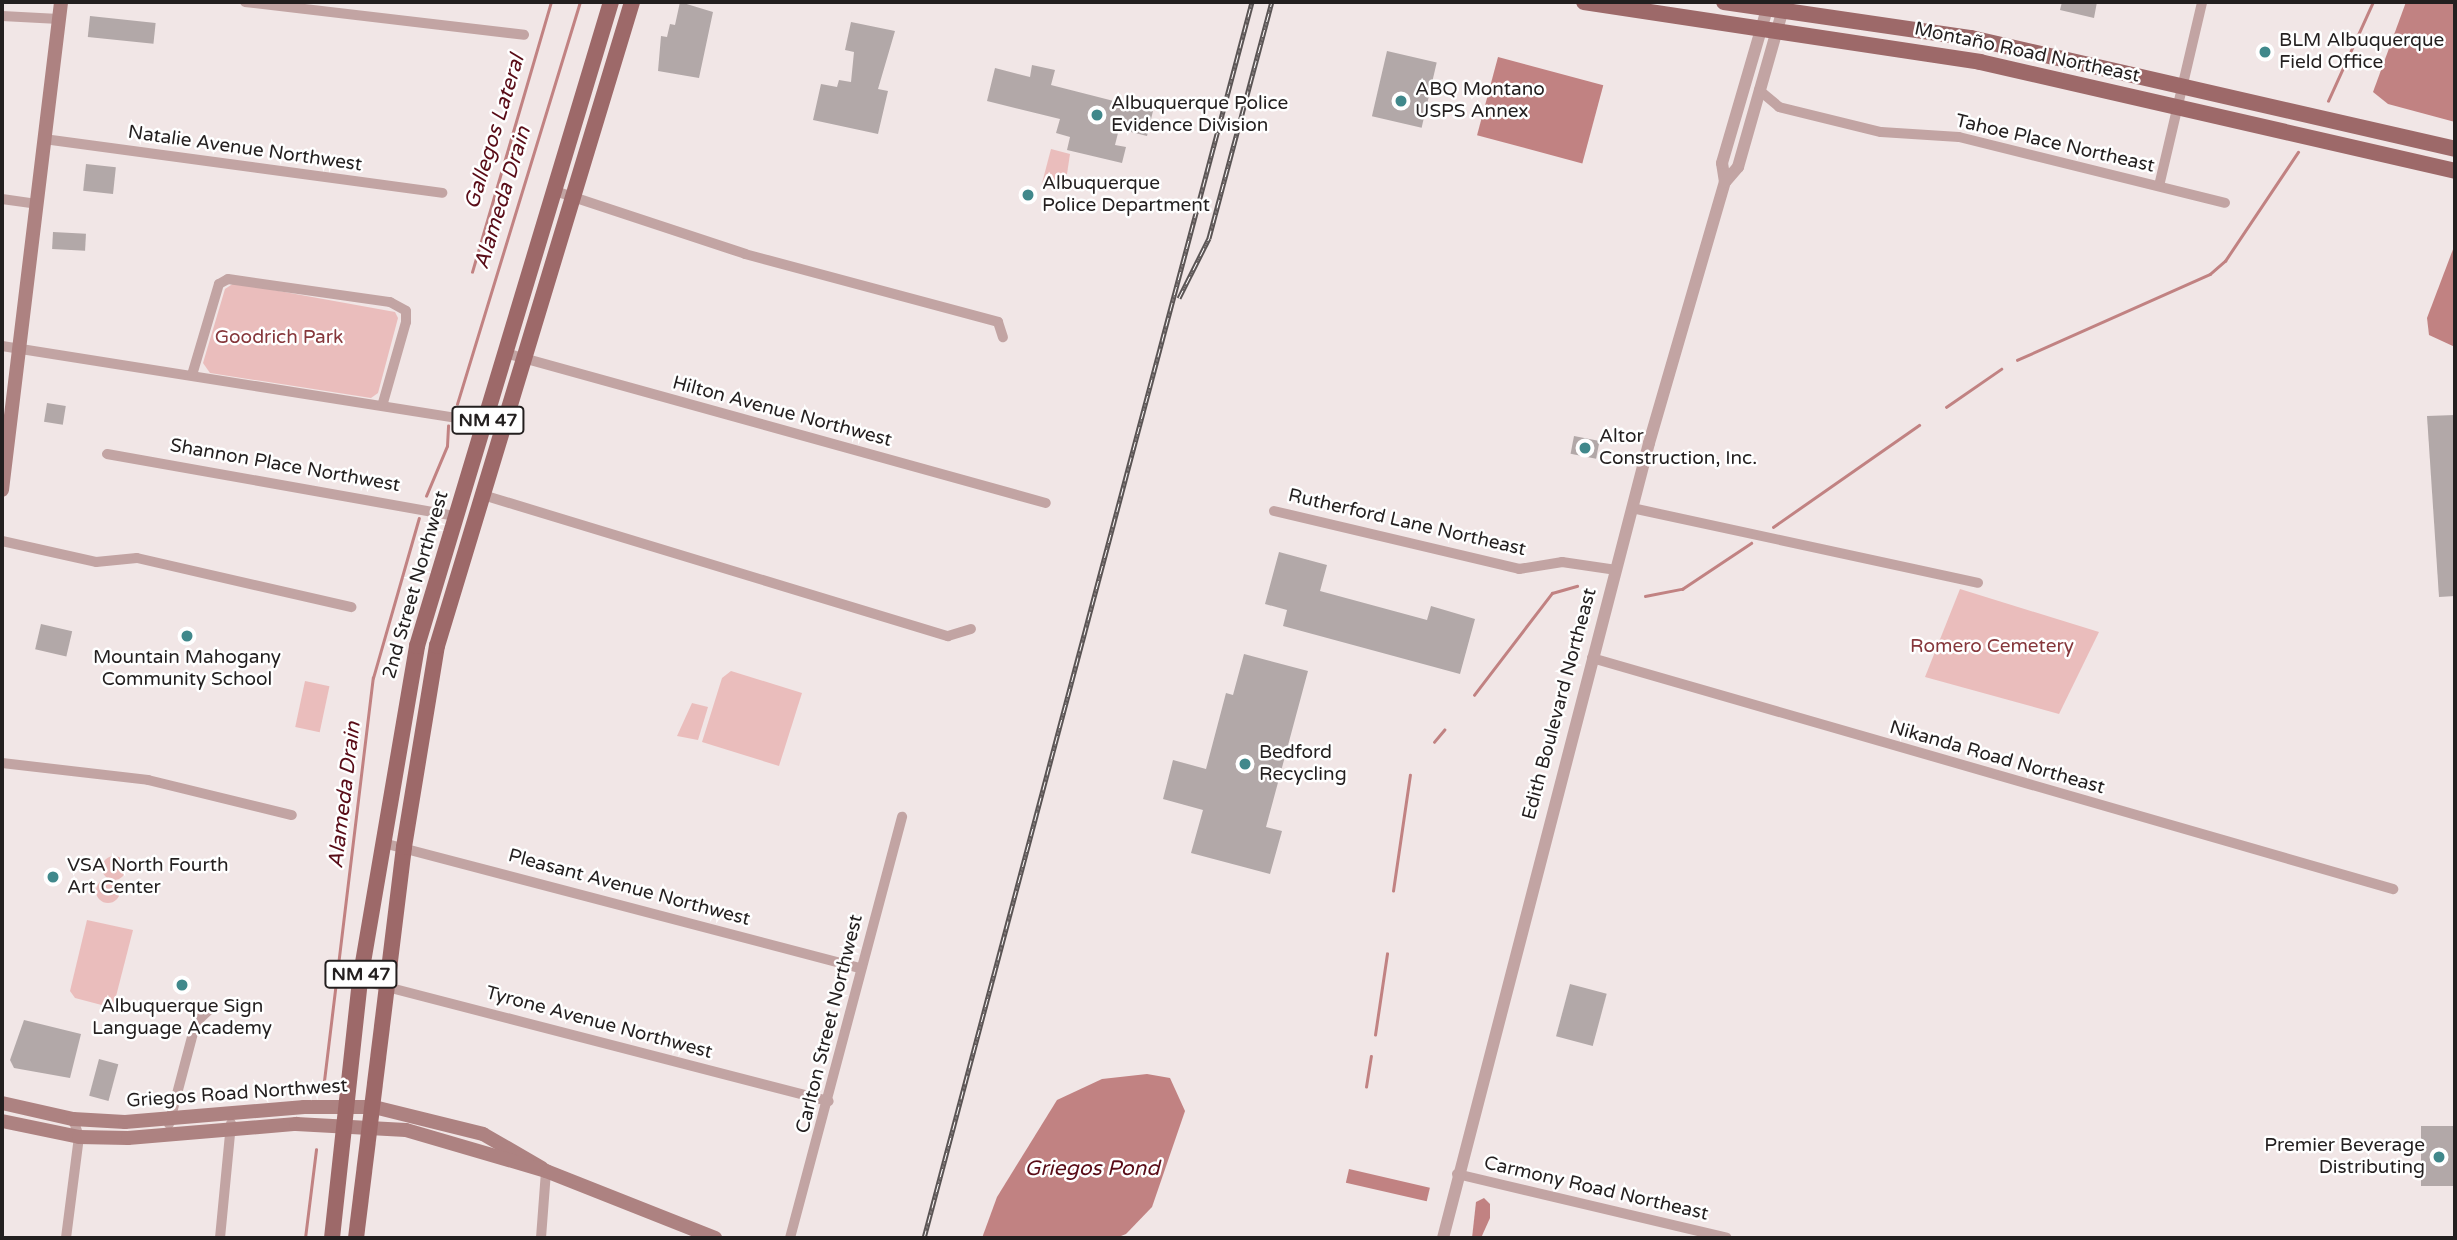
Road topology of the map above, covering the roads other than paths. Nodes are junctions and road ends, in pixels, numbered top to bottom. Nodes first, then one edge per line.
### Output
1 (61, 2) edge
2 (245, 2) edge
3 (611, 2) edge
4 (632, 2) edge
5 (1584, 2) edge
6 (1724, 2) edge
7 (2202, 2) edge
8 (1776, 5) edge
9 (2, 16) edge
10 (60, 19) junction
11 (1768, 29) junction
12 (524, 35) dead end
13 (2182, 86) junction
14 (1759, 90) junction
15 (2178, 107) junction
16 (44, 139) junction
17 (2455, 149) edge
18 (2455, 171) edge
19 (1725, 182) junction
20 (2158, 186) junction
21 (558, 192) junction
22 (442, 193) dead end
23 (575, 197) junction
24 (2, 199) edge
25 (2225, 203) dead end
26 (37, 204) junction
27 (1003, 337) dead end
28 (2, 346) edge
29 (19, 349) junction
30 (516, 356) junction
31 (192, 374) junction
32 (382, 407) junction
33 (487, 423) junction
34 (107, 454) dead end
35 (2, 490) edge
36 (484, 495) junction
37 (1046, 503) dead end
38 (1632, 508) junction
39 (1274, 511) dead end
40 (456, 516) junction
41 (2, 541) edge
42 (1616, 570) junction
43 (1978, 583) dead end
44 (351, 607) dead end
45 (971, 629) dead end
46 (1592, 658) junction
47 (2, 763) edge
48 (292, 815) dead end
49 (902, 817) dead end
50 (387, 844) junction
51 (404, 847) junction
52 (2393, 889) dead end
53 (861, 968) junction
54 (360, 980) junction
55 (389, 986) junction
56 (209, 1010) dead end
57 (829, 1101) junction
58 (2, 1103) edge
59 (345, 1105) junction
60 (374, 1107) junction
61 (232, 1113) junction
62 (73, 1119) junction
63 (170, 1119) junction
64 (2, 1121) edge
65 (343, 1124) junction
66 (371, 1126) junction
67 (230, 1130) junction
68 (168, 1135) junction
69 (79, 1137) junction
70 (546, 1171) junction
71 (1457, 1174) junction
72 (66, 1238) edge
73 (220, 1238) edge
74 (332, 1238) edge
75 (356, 1238) edge
76 (541, 1238) edge
77 (715, 1238) edge
78 (790, 1238) edge
79 (1443, 1238) edge
80 (1727, 1238) edge

1 - 10 main road
2 - 12 street
3 - 21 main road, 2nd Street Northwest / NM 47
4 - 23 main road, 2nd Street Northwest / NM 47
5 - 11 main road, Montaño Road Northeast
6 - 8 main road, Montaño Road Northeast
7 - 13 street
8 - 11 street, Edith Boulevard Northeast
8 - 13 main road, Montaño Road Northeast
9 - 10 street
10 - 16 main road
11 - 14 street, Edith Boulevard Northeast
11 - 15 main road, Montaño Road Northeast
11 - 19 street, Edith Boulevard Northeast
13 - 15 street
13 - 17 main road, Montaño Road Northeast
14 - 19 street, Edith Boulevard Northeast
14 - 20 street, Tahoe Place Northeast
15 - 18 main road, Montaño Road Northeast
15 - 20 street
16 - 22 street, Natalie Avenue Northwest
16 - 26 main road
19 - 38 street, Edith Boulevard Northeast
20 - 25 street, Tahoe Place Northeast
21 - 23 street
21 - 30 main road, 2nd Street Northwest / NM 47
23 - 27 street
23 - 30 main road, 2nd Street Northwest / NM 47
24 - 26 street
26 - 29 main road
28 - 29 street
29 - 31 street
29 - 35 main road
30 - 33 main road, 2nd Street Northwest / NM 47
30 - 36 main road, 2nd Street Northwest / NM 47
30 - 37 street, Hilton Avenue Northwest
31 - 32 street
31 - 32 street
32 - 33 street
33 - 40 main road, 2nd Street Northwest / NM 47
34 - 40 street, Shannon Place Northwest
36 - 45 street
36 - 51 main road, 2nd Street Northwest / NM 47
38 - 42 street, Edith Boulevard Northeast
38 - 43 street
39 - 42 street, Rutherford Lane Northeast
40 - 50 main road, 2nd Street Northwest / NM 47
41 - 44 street
42 - 46 street, Edith Boulevard Northeast
46 - 52 street, Nikanda Road Northeast
46 - 71 street, Edith Boulevard Northeast
47 - 48 street
49 - 53 street, Carlton Street Northwest
50 - 51 street, Pleasant Avenue Northwest
50 - 54 main road, 2nd Street Northwest / NM 47
51 - 53 street, Pleasant Avenue Northwest
51 - 55 main road, 2nd Street Northwest / NM 47
53 - 57 street, Carlton Street Northwest
54 - 55 street, Tyrone Avenue Northwest
54 - 59 main road, 2nd Street Northwest / NM 47
55 - 57 street, Tyrone Avenue Northwest
55 - 60 main road, 2nd Street Northwest / NM 47
56 - 63 street
57 - 78 street, Carlton Street Northwest
58 - 62 main road, Griegos Road Northwest
59 - 60 main road, Griegos Road Northwest
59 - 61 main road, Griegos Road Northwest
59 - 65 main road, 2nd Street Northwest / NM 47
60 - 66 main road, 2nd Street Northwest / NM 47
60 - 70 main road, Griegos Road Northwest
61 - 63 main road, Griegos Road Northwest
61 - 67 street
62 - 63 main road, Griegos Road Northwest
62 - 69 street
63 - 68 street
64 - 69 main road, Griegos Road Northwest
65 - 66 main road, Griegos Road Northwest
65 - 67 main road, Griegos Road Northwest
65 - 74 main road, 2nd Street Northwest / NM 47
66 - 70 main road, Griegos Road Northwest
66 - 75 main road, 2nd Street Northwest / NM 47
67 - 68 main road, Griegos Road Northwest
67 - 73 street
68 - 69 main road, Griegos Road Northwest
69 - 72 street
70 - 76 street
70 - 77 main road, Griegos Road Northwest
71 - 79 street, Edith Boulevard Northeast
71 - 80 street, Carmony Road Northeast

